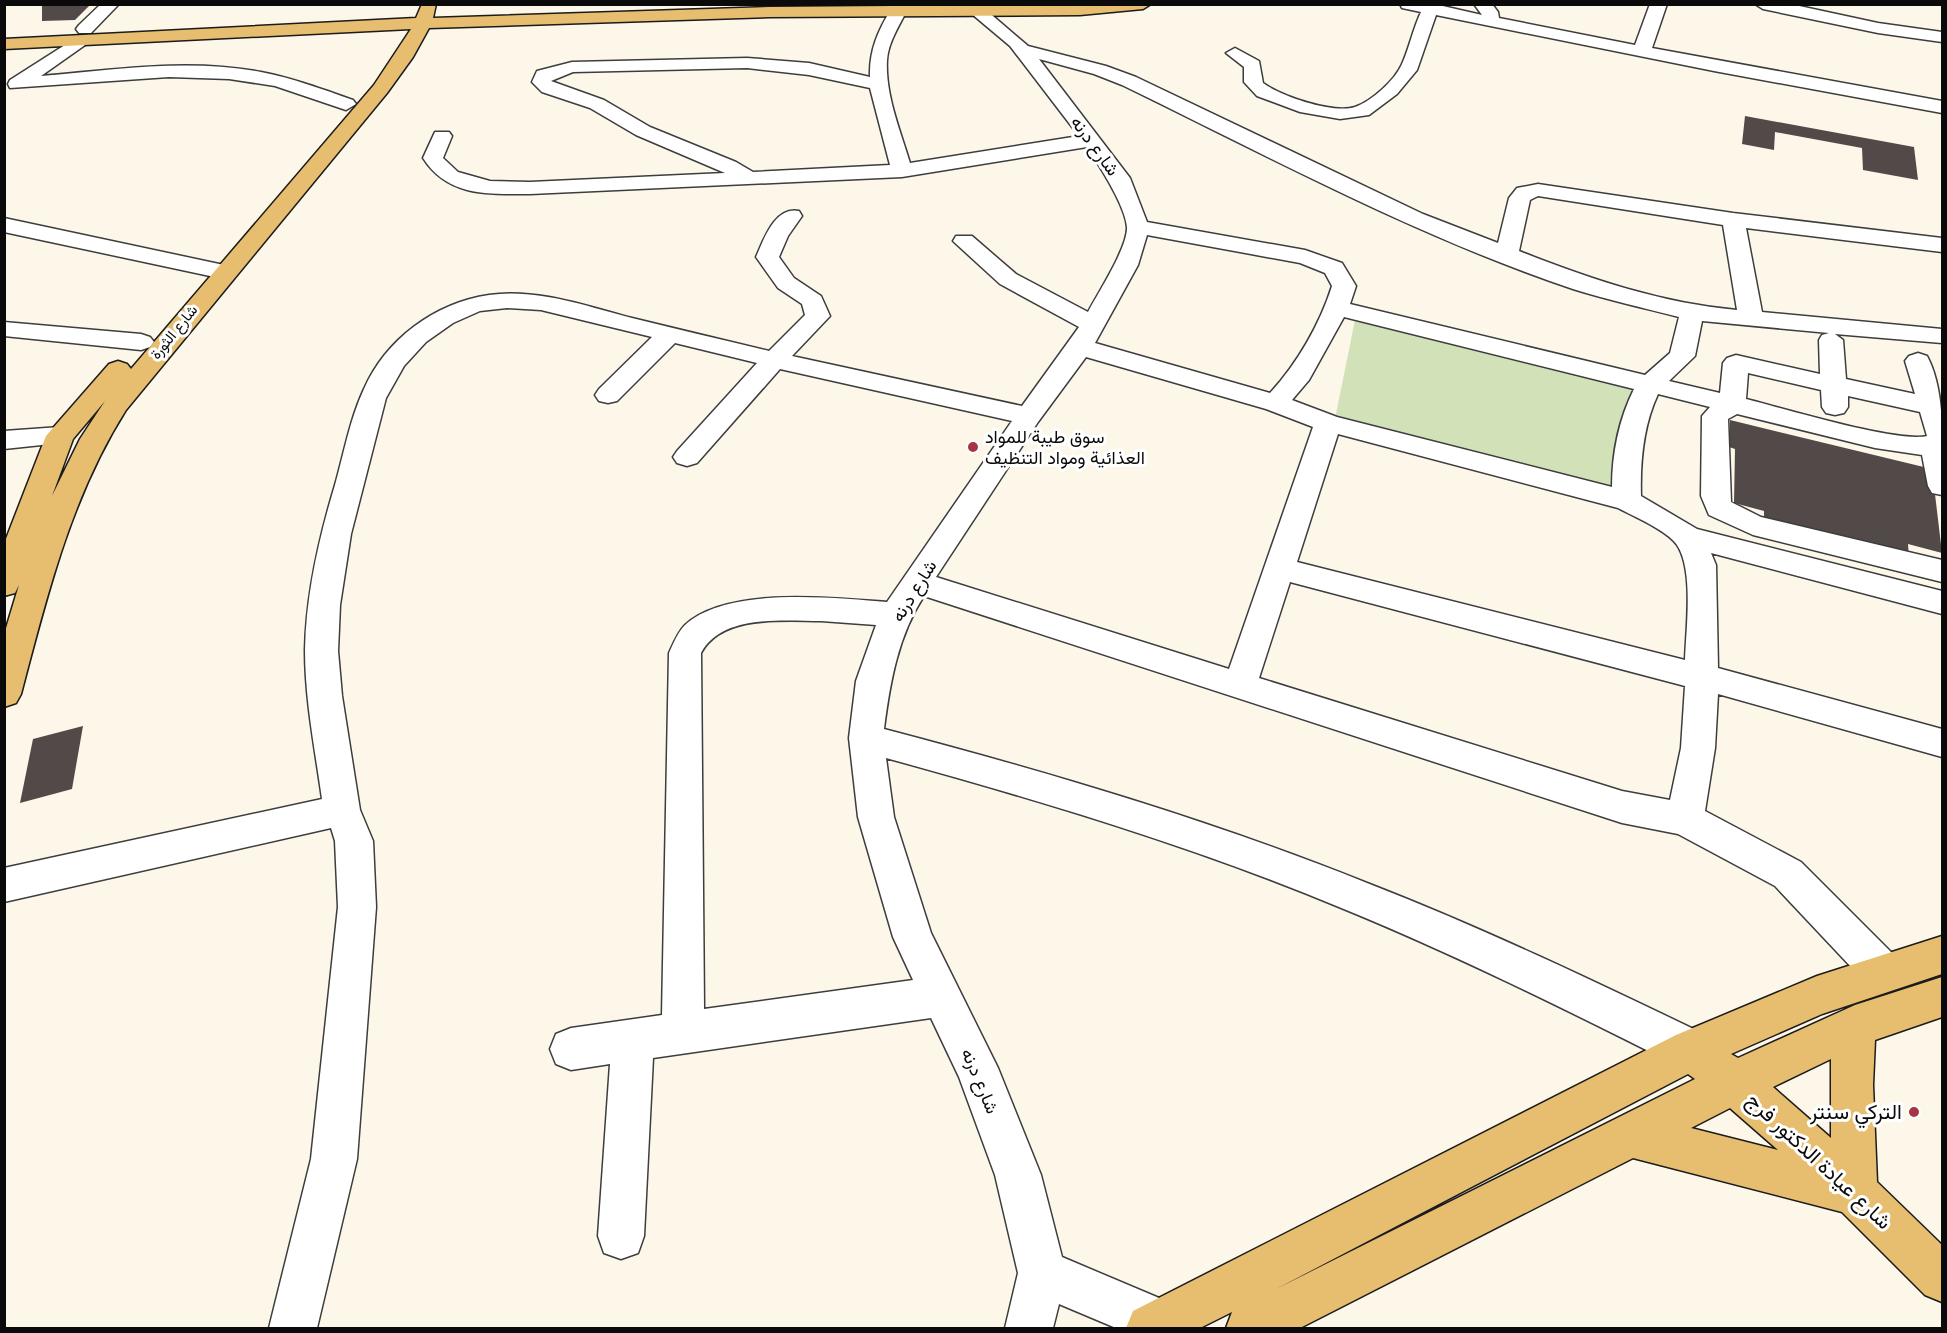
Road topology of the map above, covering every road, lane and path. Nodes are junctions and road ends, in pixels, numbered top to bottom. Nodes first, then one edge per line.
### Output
1 (111, 4) edge
2 (446, 4) edge
3 (700, 4) edge
4 (1143, 4) edge
5 (1408, 4) edge
6 (1482, 4) edge
7 (1659, 4) edge
8 (1763, 4) edge
9 (388, 8) dead end
10 (972, 8) edge
11 (1430, 10) junction
12 (898, 12) junction
13 (496, 13) junction
14 (426, 15) edge
15 (473, 22) junction
16 (1491, 22) junction
17 (344, 23) junction
18 (1021, 27) edge
19 (402, 30) edge
20 (4, 32) edge
21 (82, 35) junction
22 (1942, 37) edge
23 (40, 43) junction
24 (4, 44) edge
25 (1642, 51) junction
26 (1235, 53) dead end
27 (11, 64) dead end
28 (881, 85) junction
29 (11, 89) edge
30 (346, 104) junction
31 (1942, 107) edge
32 (442, 136) dead end
33 (1092, 140) junction
34 (902, 171) junction
35 (751, 180) junction
36 (791, 216) dead end
37 (1733, 220) junction
38 (4, 225) edge
39 (1138, 227) junction
40 (964, 240) dead end
41 (1942, 245) edge
42 (1506, 256) junction
43 (213, 270) junction
44 (1336, 308) junction
45 (1692, 313) junction
46 (4, 329) edge
47 (669, 334) junction
48 (1086, 335) junction
49 (1942, 336) edge
50 (1831, 339) dead end
51 (1741, 340) junction
52 (141, 342) junction
53 (774, 360) junction
54 (1918, 361) dead end
55 (1649, 385) junction
56 (1834, 385) junction
57 (608, 395) dead end
58 (1275, 403) junction
59 (1732, 405) junction
60 (1934, 407) junction
61 (1029, 416) junction
62 (1328, 423) junction
63 (1836, 430) junction
64 (60, 436) junction
65 (4, 440) edge
66 (1934, 446) junction
67 (687, 457) dead end
68 (1942, 486) edge
69 (1627, 501) junction
70 (1688, 537) junction
71 (1279, 568) junction
72 (1942, 570) edge
73 (7, 571) edge
74 (918, 583) junction
75 (1942, 602) edge
76 (895, 615) junction
77 (1702, 677) junction
78 (1240, 686) junction
79 (4, 694) edge
80 (866, 738) junction
81 (1942, 743) edge
82 (342, 810) junction
83 (1685, 819) junction
84 (4, 885) edge
85 (1942, 955) edge
86 (1883, 972) junction
87 (942, 996) junction
88 (1942, 997) edge
89 (1855, 1026) junction
90 (683, 1034) junction
91 (633, 1042) junction
92 (572, 1049) dead end
93 (1691, 1050) junction
94 (1736, 1082) junction
95 (1632, 1135) junction
96 (1855, 1192) junction
97 (621, 1236) dead end
98 (1042, 1273) junction
99 (1942, 1278) edge
100 (1156, 1326) edge
101 (293, 1329) edge
102 (1029, 1329) edge
103 (1250, 1329) edge

1 - 21 street
2 - 13 main road
3 - 13 main road
4 - 18 main road
5 - 11 street
6 - 16 street
7 - 25 street
8 - 22 street
9 - 17 main road
10 - 12 main road
10 - 18 street, شارع درنه
10 - 18 main road
11 - 16 street
11 - 26 street
12 - 15 main road
12 - 28 street
13 - 14 main road
14 - 15 main road
14 - 19 main road, شارع الثورة
14 - 19 main road
15 - 19 main road
16 - 25 street
17 - 19 main road
17 - 19 main road
17 - 21 main road
18 - 33 street, شارع درنه
18 - 42 street
19 - 30 main road, شارع الثورة
19 - 43 main road, شارع الثورة
20 - 21 main road
21 - 23 main road
21 - 29 street
23 - 24 main road
23 - 27 street
25 - 31 street
28 - 34 street
28 - 35 street
29 - 30 street
30 - 43 main road, شارع الثورة
32 - 35 street
33 - 34 street
33 - 39 street, شارع درنه
34 - 35 street
36 - 53 street
37 - 41 street
37 - 42 street
37 - 51 street
38 - 43 street
39 - 44 street
39 - 48 street, شارع درنه
40 - 48 street
42 - 45 street
43 - 52 main road, شارع الثورة
43 - 79 main road, شارع الثورة
44 - 55 street
44 - 58 street
45 - 51 street
45 - 55 street
46 - 52 street
47 - 53 street
47 - 57 street
47 - 82 street
48 - 58 street
48 - 61 street, شارع درنه
49 - 51 street
50 - 56 street
51 - 56 street
51 - 59 street
52 - 64 main road, شارع الثورة
53 - 61 street
53 - 67 street
54 - 60 street
55 - 59 street
55 - 69 street
56 - 60 street
56 - 63 street
58 - 62 street
59 - 63 street
59 - 72 street
60 - 66 street
61 - 74 street, شارع درنه
62 - 69 street
62 - 71 street
63 - 66 street
64 - 65 street
64 - 73 main road, شارع الثورة
66 - 68 street
69 - 70 street
70 - 75 street
70 - 77 street
71 - 77 street
71 - 78 street
74 - 76 street, شارع درنه
74 - 78 street
76 - 80 street, شارع درنه
76 - 90 street
77 - 81 street
77 - 83 street
78 - 83 street
80 - 87 street, شارع درنه
80 - 93 street
82 - 84 street
82 - 101 street
83 - 86 street
85 - 86 main road
86 - 93 main road
87 - 90 street
87 - 98 street, شارع درنه
88 - 89 main road
89 - 94 main road
89 - 96 main road
90 - 91 street
91 - 92 street
91 - 97 street
93 - 94 main road, شارع عيادة الدكتور فرج
93 - 100 main road
94 - 95 main road
94 - 96 main road, شارع عيادة الدكتور فرج
95 - 96 main road
95 - 103 main road
96 - 99 main road, شارع عيادة الدكتور فرج
98 - 100 street
98 - 102 street, شارع درنه

